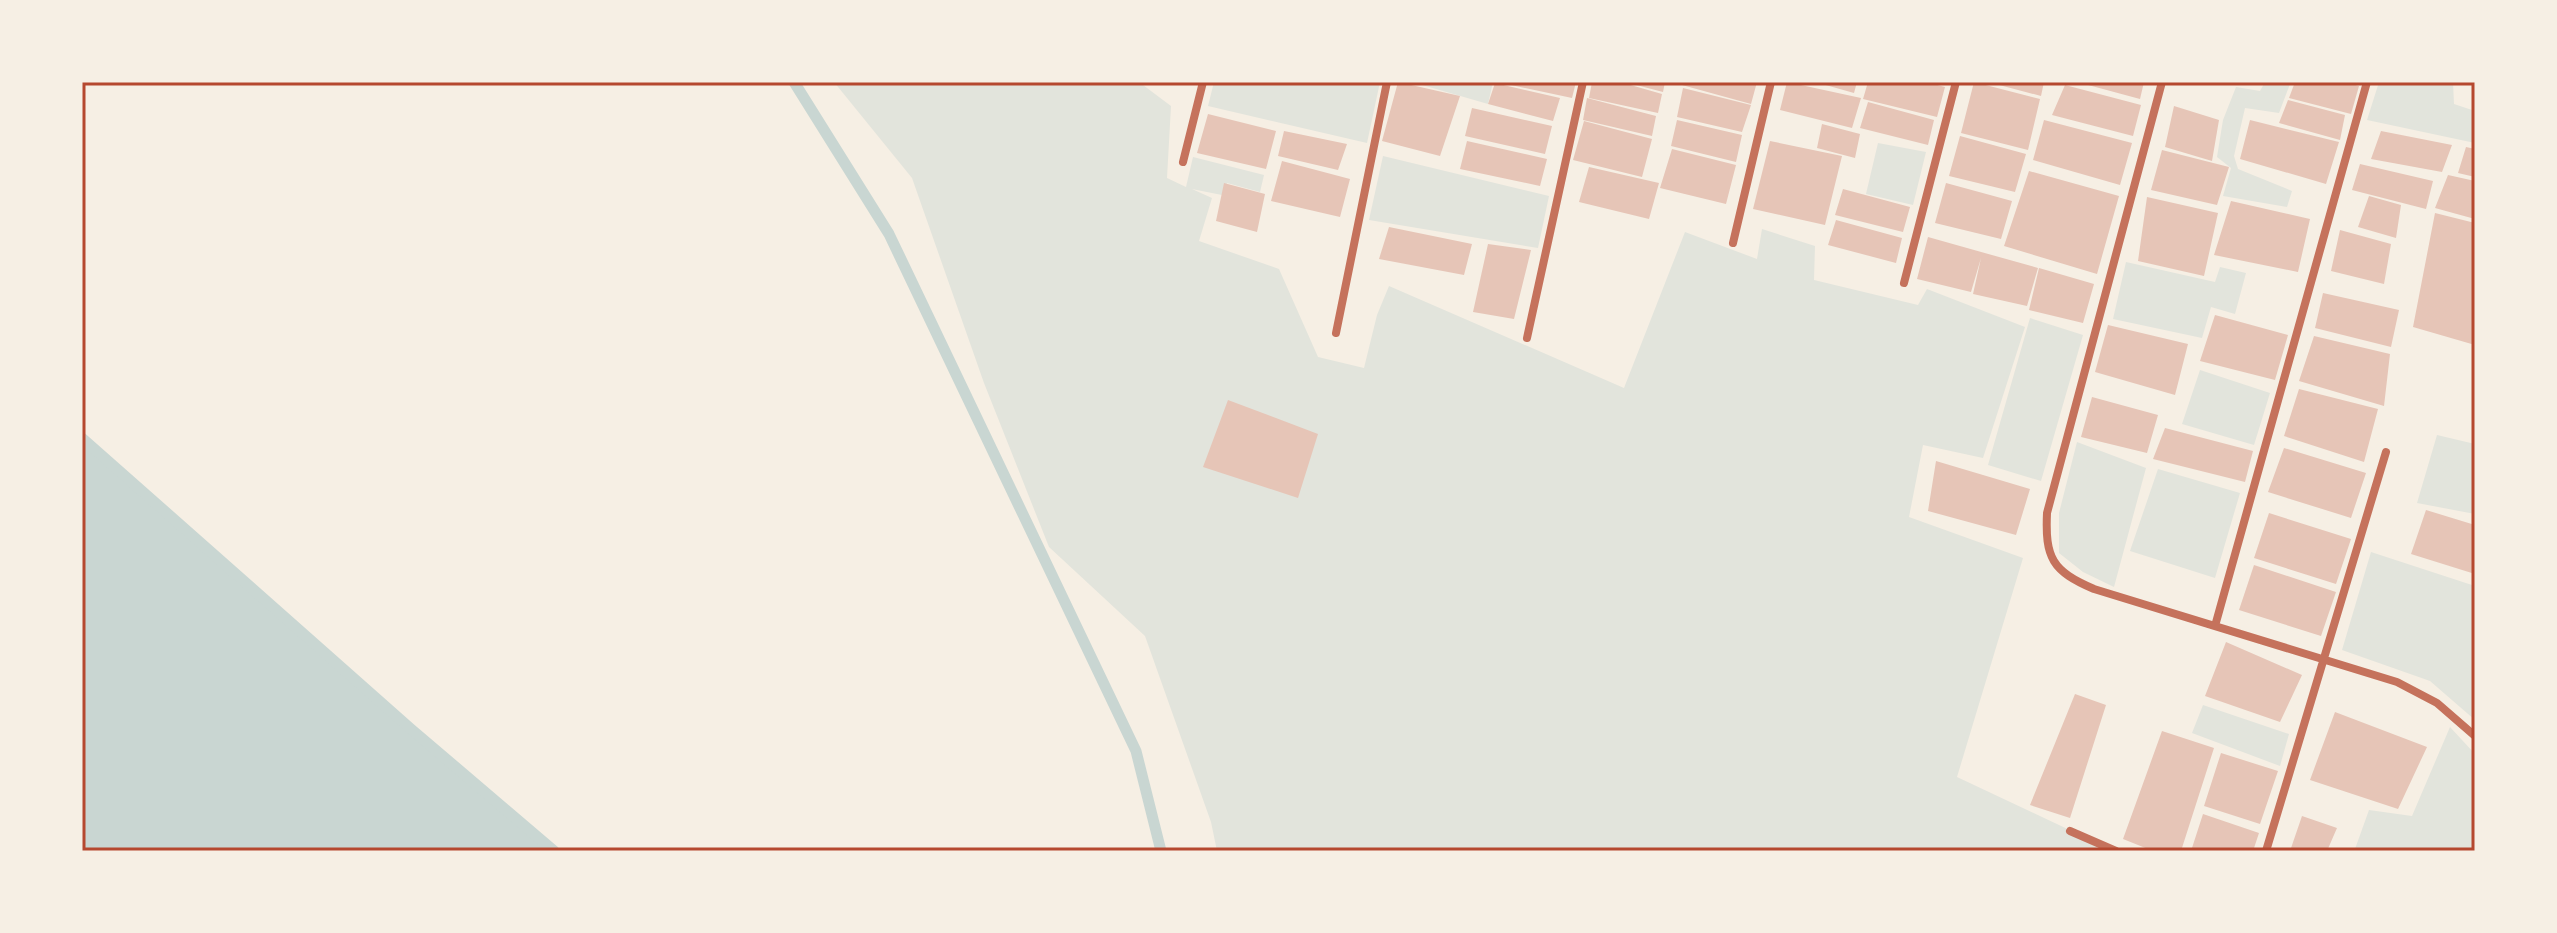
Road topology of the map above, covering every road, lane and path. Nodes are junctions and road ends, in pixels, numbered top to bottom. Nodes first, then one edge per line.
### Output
1 (1203, 82) edge
2 (1387, 82) edge
3 (1583, 82) edge
4 (1771, 82) edge
5 (1956, 82) edge
6 (2162, 82) edge
7 (2367, 82) edge
8 (1183, 162) dead end
9 (1733, 243) dead end
10 (1904, 283) dead end
11 (1336, 333) dead end
12 (1527, 338) dead end
13 (2386, 452) dead end
14 (2215, 626) junction
15 (2326, 659) junction
16 (2475, 736) edge
17 (2070, 831) dead end
18 (2116, 851) edge
19 (2266, 851) edge

1 - 8 street
2 - 11 street
3 - 12 street
4 - 9 street
5 - 10 street
6 - 14 street
7 - 14 street
13 - 15 street
14 - 15 street
15 - 16 street
15 - 19 street
17 - 18 street

